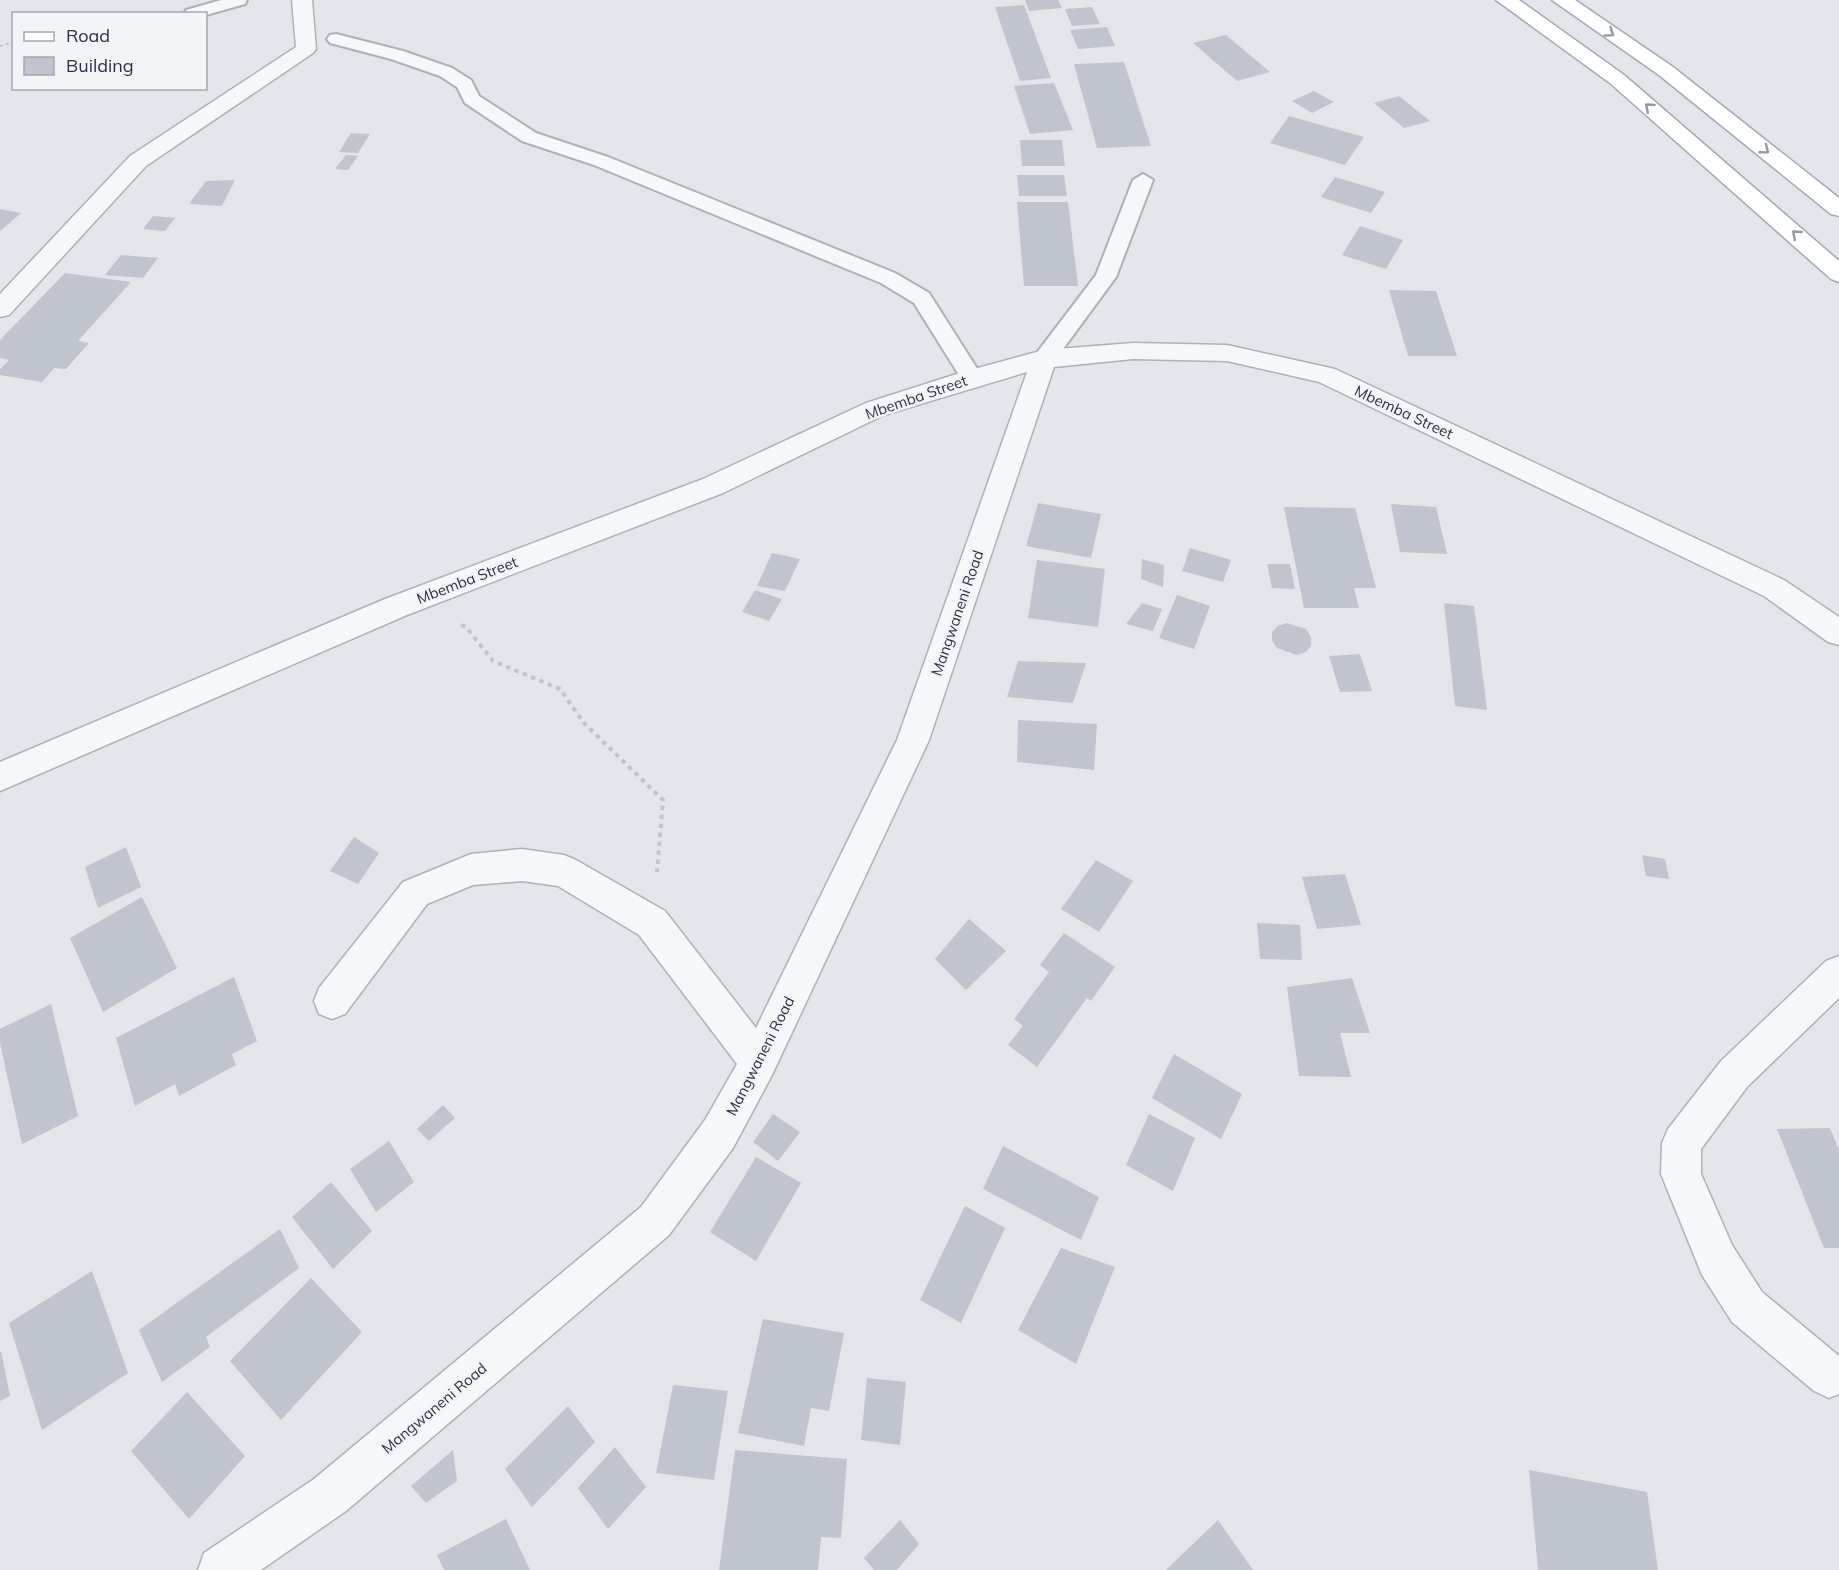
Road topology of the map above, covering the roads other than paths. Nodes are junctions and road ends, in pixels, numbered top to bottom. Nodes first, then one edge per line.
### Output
1 (239, 0) edge
2 (302, 0) edge
3 (1506, 0) edge
4 (1562, 0) edge
5 (199, 12) edge
6 (336, 39) dead end
7 (1143, 180) dead end
8 (1839, 209) edge
9 (1839, 274) edge
10 (0, 309) edge
11 (1044, 359) junction
12 (972, 378) junction
13 (1839, 633) edge
14 (0, 777) edge
15 (1839, 973) edge
16 (332, 1001) dead end
17 (759, 1062) junction
18 (1829, 1376) dead end
19 (221, 1570) edge

1 - 5 lane
2 - 10 street
9 -> 3 main road
4 -> 8 main road
6 - 12 lane
7 - 11 lane
11 - 12 street, Mbemba Street
11 - 13 street, Mbemba Street
11 - 17 street, Mangwaneni Road
12 - 14 street, Mbemba Street
15 - 18 street
16 - 17 street
17 - 19 street, Mangwaneni Road

